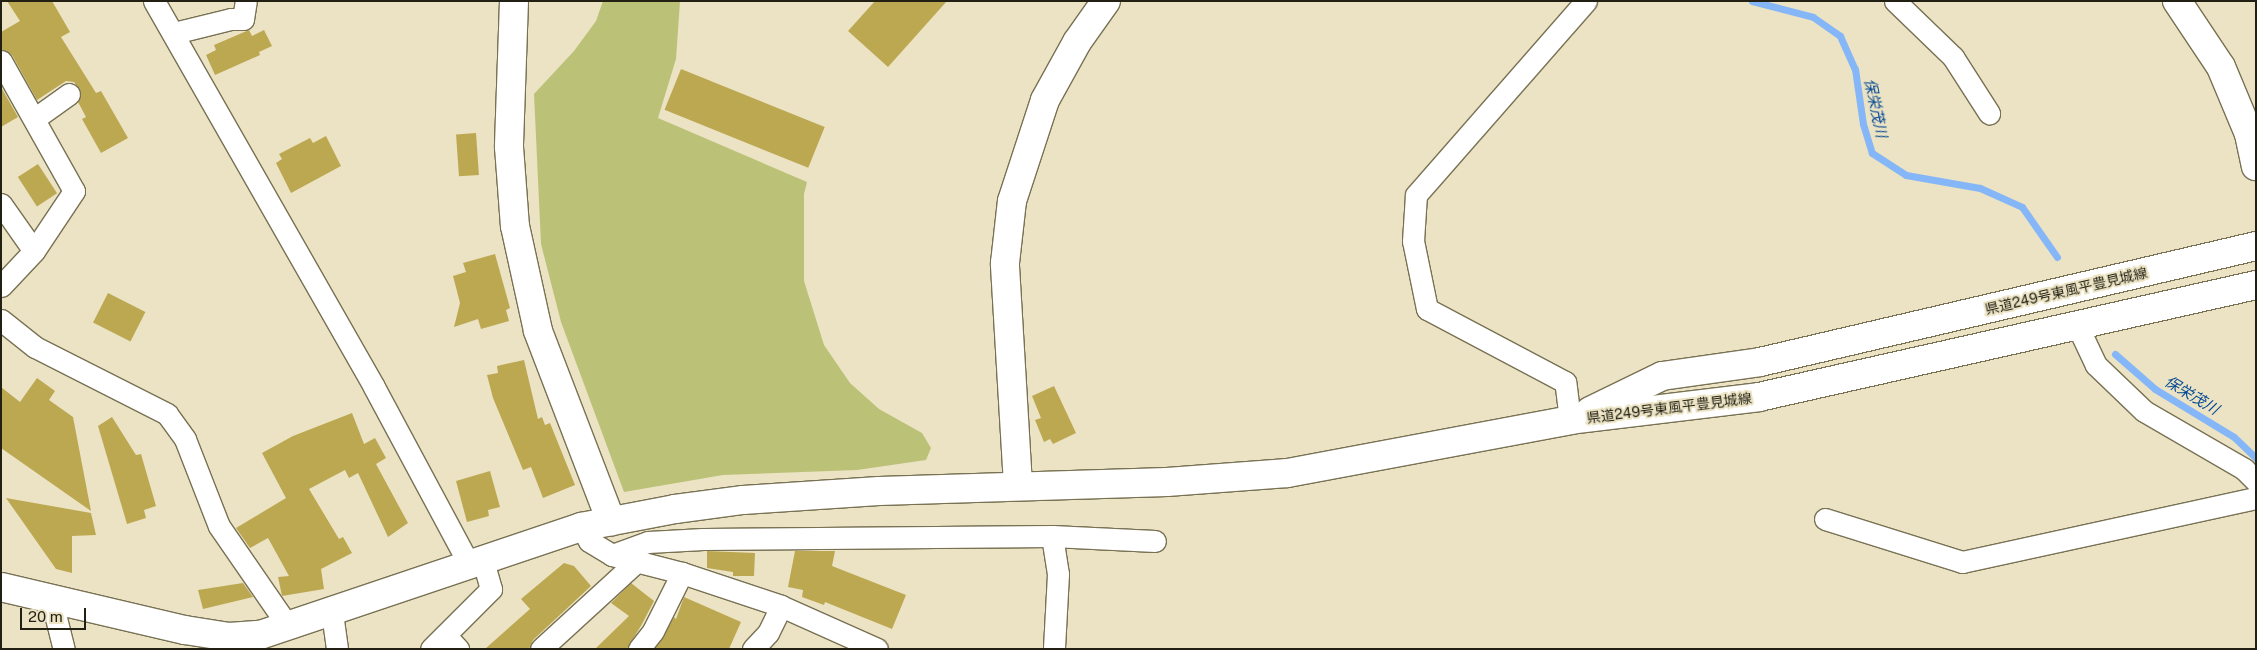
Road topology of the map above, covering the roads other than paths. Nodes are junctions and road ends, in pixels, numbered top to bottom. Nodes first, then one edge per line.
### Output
1 (154, 1) edge
2 (246, 1) edge
3 (514, 1) edge
4 (1106, 1) edge
5 (1586, 1) edge
6 (1895, 1) edge
7 (2186, 6) edge
8 (174, 33) junction
9 (1, 61) edge
10 (69, 94) dead end
11 (1990, 113) dead end
12 (34, 119) junction
13 (2256, 166) edge
14 (1, 204) edge
15 (2256, 246) edge
16 (34, 251) junction
17 (2256, 285) edge
18 (1, 286) edge
19 (1, 320) edge
20 (2078, 327) junction
21 (1570, 420) junction
22 (2256, 480) edge
23 (1018, 485) junction
24 (2256, 498) edge
25 (1825, 519) dead end
26 (611, 520) junction
27 (581, 527) junction
28 (1052, 536) junction
29 (1155, 541) dead end
30 (612, 554) junction
31 (475, 561) junction
32 (637, 561) junction
33 (682, 573) junction
34 (1, 587) edge
35 (57, 600) junction
36 (781, 606) junction
37 (332, 613) junction
38 (288, 626) junction
39 (260, 642) edge
40 (849, 643) edge
41 (445, 644) edge
42 (64, 649) edge
43 (337, 649) edge
44 (541, 649) edge
45 (639, 649) edge
46 (753, 649) edge
47 (877, 649) edge
48 (1054, 649) edge

1 - 8 street
2 - 8 street
3 - 26 street
4 - 23 street
5 - 21 street
6 - 11 street
7 - 13 street
8 - 31 street
9 - 12 street
10 - 12 street
12 - 16 street
14 - 16 street
15 - 21 street, 県道249号東風平豊見城線
16 - 18 street
17 - 20 street, 県道249号東風平豊見城線
19 - 38 street
20 - 21 street, 県道249号東風平豊見城線
20 - 22 street
21 - 23 street
23 - 26 street
24 - 25 street
26 - 27 street
27 - 30 street
27 - 31 street
28 - 29 street
28 - 30 street
28 - 48 street
30 - 32 street
31 - 37 street
31 - 41 street
32 - 33 street
32 - 44 street
33 - 36 street
33 - 45 street
34 - 35 street
35 - 39 street
35 - 42 street
36 - 40 street
36 - 46 street
37 - 38 street
37 - 43 street
38 - 39 street
40 - 47 street

